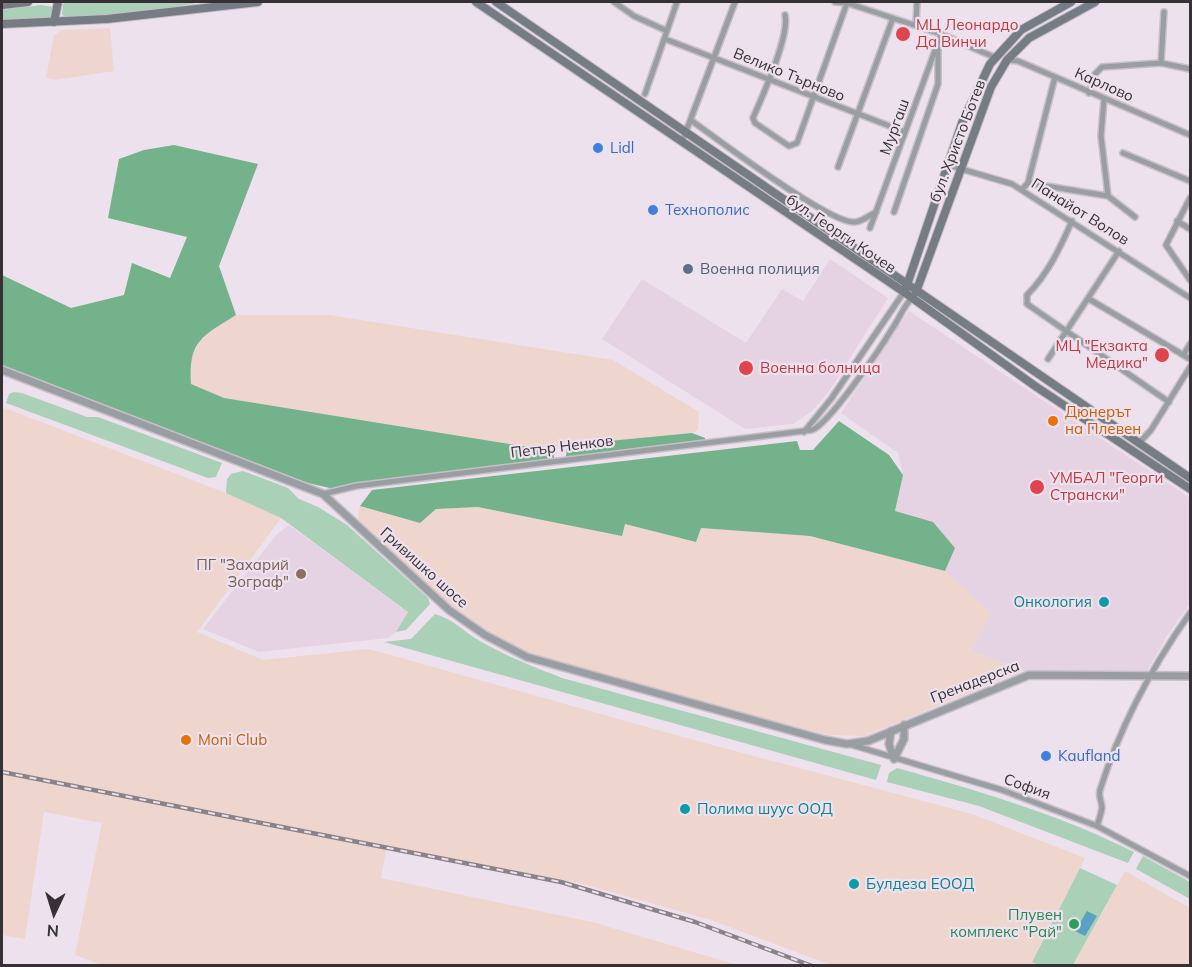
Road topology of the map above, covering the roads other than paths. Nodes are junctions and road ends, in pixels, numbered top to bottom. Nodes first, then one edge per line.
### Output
1 (28, 2) edge
2 (58, 2) edge
3 (211, 2) edge
4 (236, 2) edge
5 (256, 2) edge
6 (476, 2) edge
7 (496, 2) edge
8 (614, 2) edge
9 (677, 2) edge
10 (735, 2) edge
11 (835, 2) edge
12 (917, 2) edge
13 (1071, 2) edge
14 (1095, 2) edge
15 (847, 3) edge
16 (2, 5) edge
17 (1058, 5) edge
18 (185, 11) junction
19 (1164, 12) dead end
20 (785, 15) dead end
21 (894, 18) junction
22 (54, 22) junction
23 (2, 24) edge
24 (915, 25) junction
25 (667, 32) junction
26 (941, 34) junction
27 (665, 39) junction
28 (938, 46) junction
29 (994, 57) junction
30 (715, 58) junction
31 (1007, 60) junction
32 (1161, 63) junction
33 (1191, 69) edge
34 (1056, 77) junction
35 (770, 80) junction
36 (1089, 93) junction
37 (645, 94) dead end
38 (815, 98) junction
39 (1104, 100) junction
40 (858, 114) junction
41 (692, 121) junction
42 (687, 132) junction
43 (905, 132) junction
44 (1191, 135) edge
45 (682, 142) junction
46 (733, 150) junction
47 (1123, 153) dead end
48 (948, 165) junction
49 (837, 167) dead end
50 (740, 169) junction
51 (961, 169) junction
52 (1191, 181) edge
53 (1028, 183) junction
54 (1022, 189) junction
55 (1108, 196) junction
56 (1191, 198) edge
57 (876, 212) junction
58 (894, 212) dead end
59 (1135, 217) dead end
60 (1072, 221) junction
61 (1177, 221) junction
62 (870, 228) dead end
63 (1191, 229) edge
64 (1119, 251) junction
65 (1191, 280) edge
66 (908, 284) junction
67 (917, 290) junction
68 (904, 292) junction
69 (912, 298) junction
70 (1191, 298) edge
71 (1089, 299) junction
72 (1067, 332) junction
73 (1191, 344) edge
74 (1185, 354) junction
75 (1048, 359) dead end
76 (1191, 359) edge
77 (1191, 367) edge
78 (2, 370) edge
79 (1169, 402) junction
80 (804, 432) junction
81 (1136, 447) junction
82 (1191, 478) edge
83 (1191, 489) edge
84 (323, 494) junction
85 (1191, 613) edge
86 (1150, 675) junction
87 (1191, 676) edge
88 (904, 725) junction
89 (891, 731) junction
90 (847, 744) junction
91 (894, 759) junction
92 (1097, 826) junction
93 (1191, 876) edge

1 - 16 main road
2 - 22 main road
3 - 18 main road
4 - 5 main road
5 - 18 main road
6 - 45 main road, бул. Георги Кочев
7 - 42 main road, бул. Георги Кочев
8 - 25 street
9 - 25 street
10 - 30 street
11 - 15 street
12 - 24 street
13 - 17 main road, бул. Христо Ботев
14 - 31 main road, бул. Христо Ботев
15 - 21 street
15 - 38 street
17 - 29 main road, бул. Христо Ботев
18 - 22 main road
19 - 32 street
20 - 35 street
21 - 24 street
21 - 40 street
22 - 23 main road
24 - 26 street
25 - 27 street
26 - 28 street, Мургаш
26 - 29 street
27 - 30 street, Велико Търново
27 - 37 street
28 - 43 street, Мургаш
28 - 58 street
29 - 48 main road, бул. Христо Ботев
30 - 35 street, Велико Търново
30 - 41 street
31 - 34 street, Карлово
31 - 51 main road, бул. Христо Ботев
32 - 33 street
32 - 36 street
34 - 36 street, Карлово
34 - 53 street
35 - 38 street, Велико Търново
35 - 38 street
36 - 39 street, Карлово
38 - 40 street, Велико Търново
39 - 44 street, Карлово
39 - 55 street
40 - 43 street, Велико Търново
40 - 49 street
41 - 42 street
41 - 46 street
42 - 45 street
42 - 50 main road, бул. Георги Кочев
43 - 57 street, Мургаш
45 - 68 main road, бул. Георги Кочев
46 - 50 street
46 - 57 street
47 - 52 street
48 - 51 street, Панайот Волов
48 - 66 main road, бул. Христо Ботев
50 - 66 main road, бул. Георги Кочев
51 - 54 street, Панайот Волов
51 - 67 main road, бул. Христо Ботев
53 - 54 street
53 - 55 street
54 - 60 street, Панайот Волов
55 - 59 street
56 - 61 street
57 - 62 street, Мургаш
60 - 64 street, Панайот Волов
60 - 72 street
61 - 63 street
61 - 65 street
64 - 70 street, Панайот Волов
64 - 71 street
66 - 67 main road, бул. Георги Кочев
66 - 68 main road, бул. Христо Ботев
67 - 69 main road, бул. Христо Ботев
67 - 81 main road, бул. Георги Кочев
68 - 69 main road, бул. Георги Кочев
68 - 80 street
69 - 80 street, Петър Ненков
69 - 81 main road, бул. Георги Кочев
71 - 72 street
71 - 74 street
72 - 75 street
72 - 79 street
73 - 74 street
74 - 76 street
77 - 79 street
78 - 84 street, Гривишко шосе
79 - 81 street
80 - 84 street, Петър Ненков
81 - 82 main road, бул. Георги Кочев
81 - 83 main road, бул. Георги Кочев
84 - 90 street, Гривишко шосе
85 - 86 street
86 - 87 street, Гренадерска
86 - 88 street, Гренадерска
86 - 92 street
88 - 89 street, Гренадерска
88 - 91 street
89 - 90 street, Гренадерска
89 - 91 street
90 - 91 street, София
91 - 92 street, София
92 - 93 street, София

